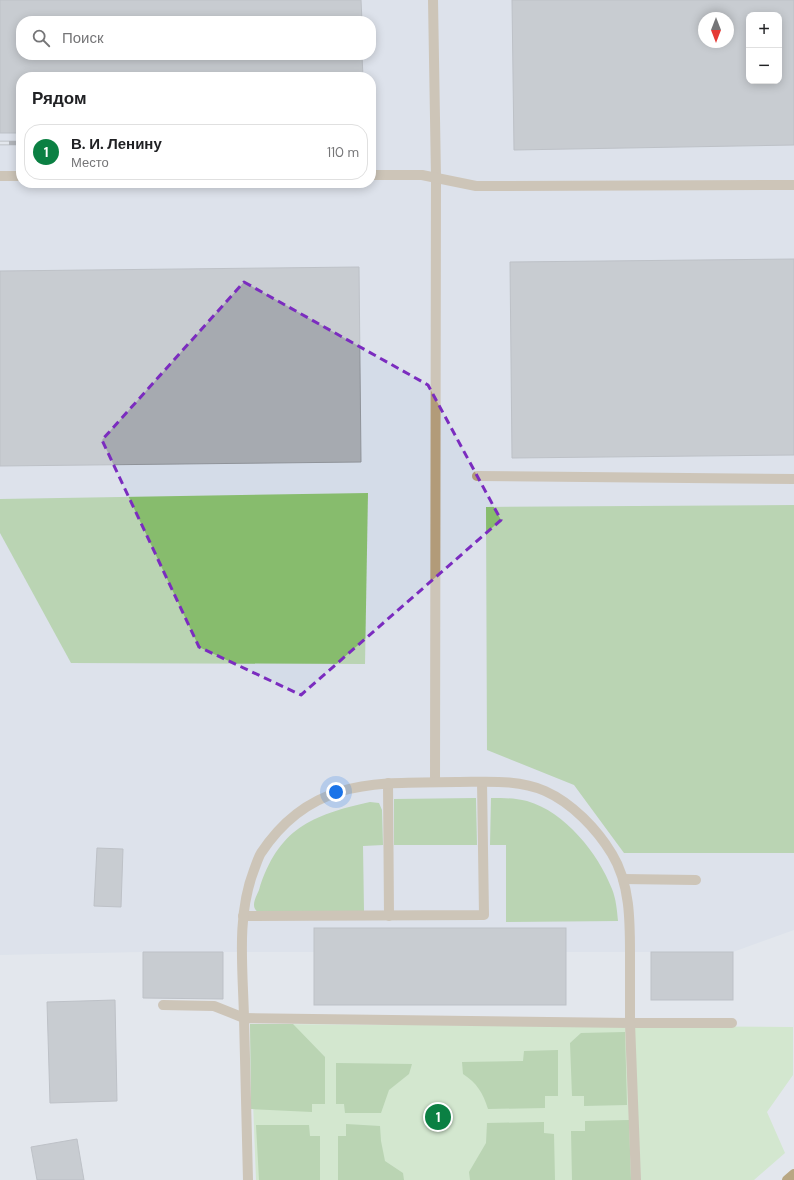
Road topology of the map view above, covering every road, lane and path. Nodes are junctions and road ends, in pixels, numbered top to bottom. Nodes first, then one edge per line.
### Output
1 (434, 0) edge
2 (0, 176) edge
3 (16, 176) edge
4 (376, 176) edge
5 (436, 177) junction
6 (794, 185) edge
7 (477, 476) dead end
8 (794, 479) edge
9 (435, 782) junction
10 (482, 782) junction
11 (388, 783) junction
12 (623, 879) junction
13 (696, 880) dead end
14 (243, 916) junction
15 (389, 916) junction
16 (163, 1005) dead end
17 (244, 1018) junction
18 (630, 1023) junction
19 (732, 1024) dead end
20 (794, 1174) edge
21 (248, 1180) edge
22 (636, 1180) edge
23 (787, 1180) edge

1 - 5 lane
2 - 3 lane
4 - 5 lane
5 - 6 lane
5 - 9 lane
7 - 8 lane
9 - 10 lane
9 - 11 lane
10 - 12 lane
10 - 15 lane
11 - 14 lane
11 - 15 lane
12 - 13 lane
12 - 18 lane
14 - 15 lane
14 - 17 lane
16 - 17 lane
17 - 18 lane
17 - 21 lane
18 - 19 lane
18 - 22 lane
20 - 23 main road

